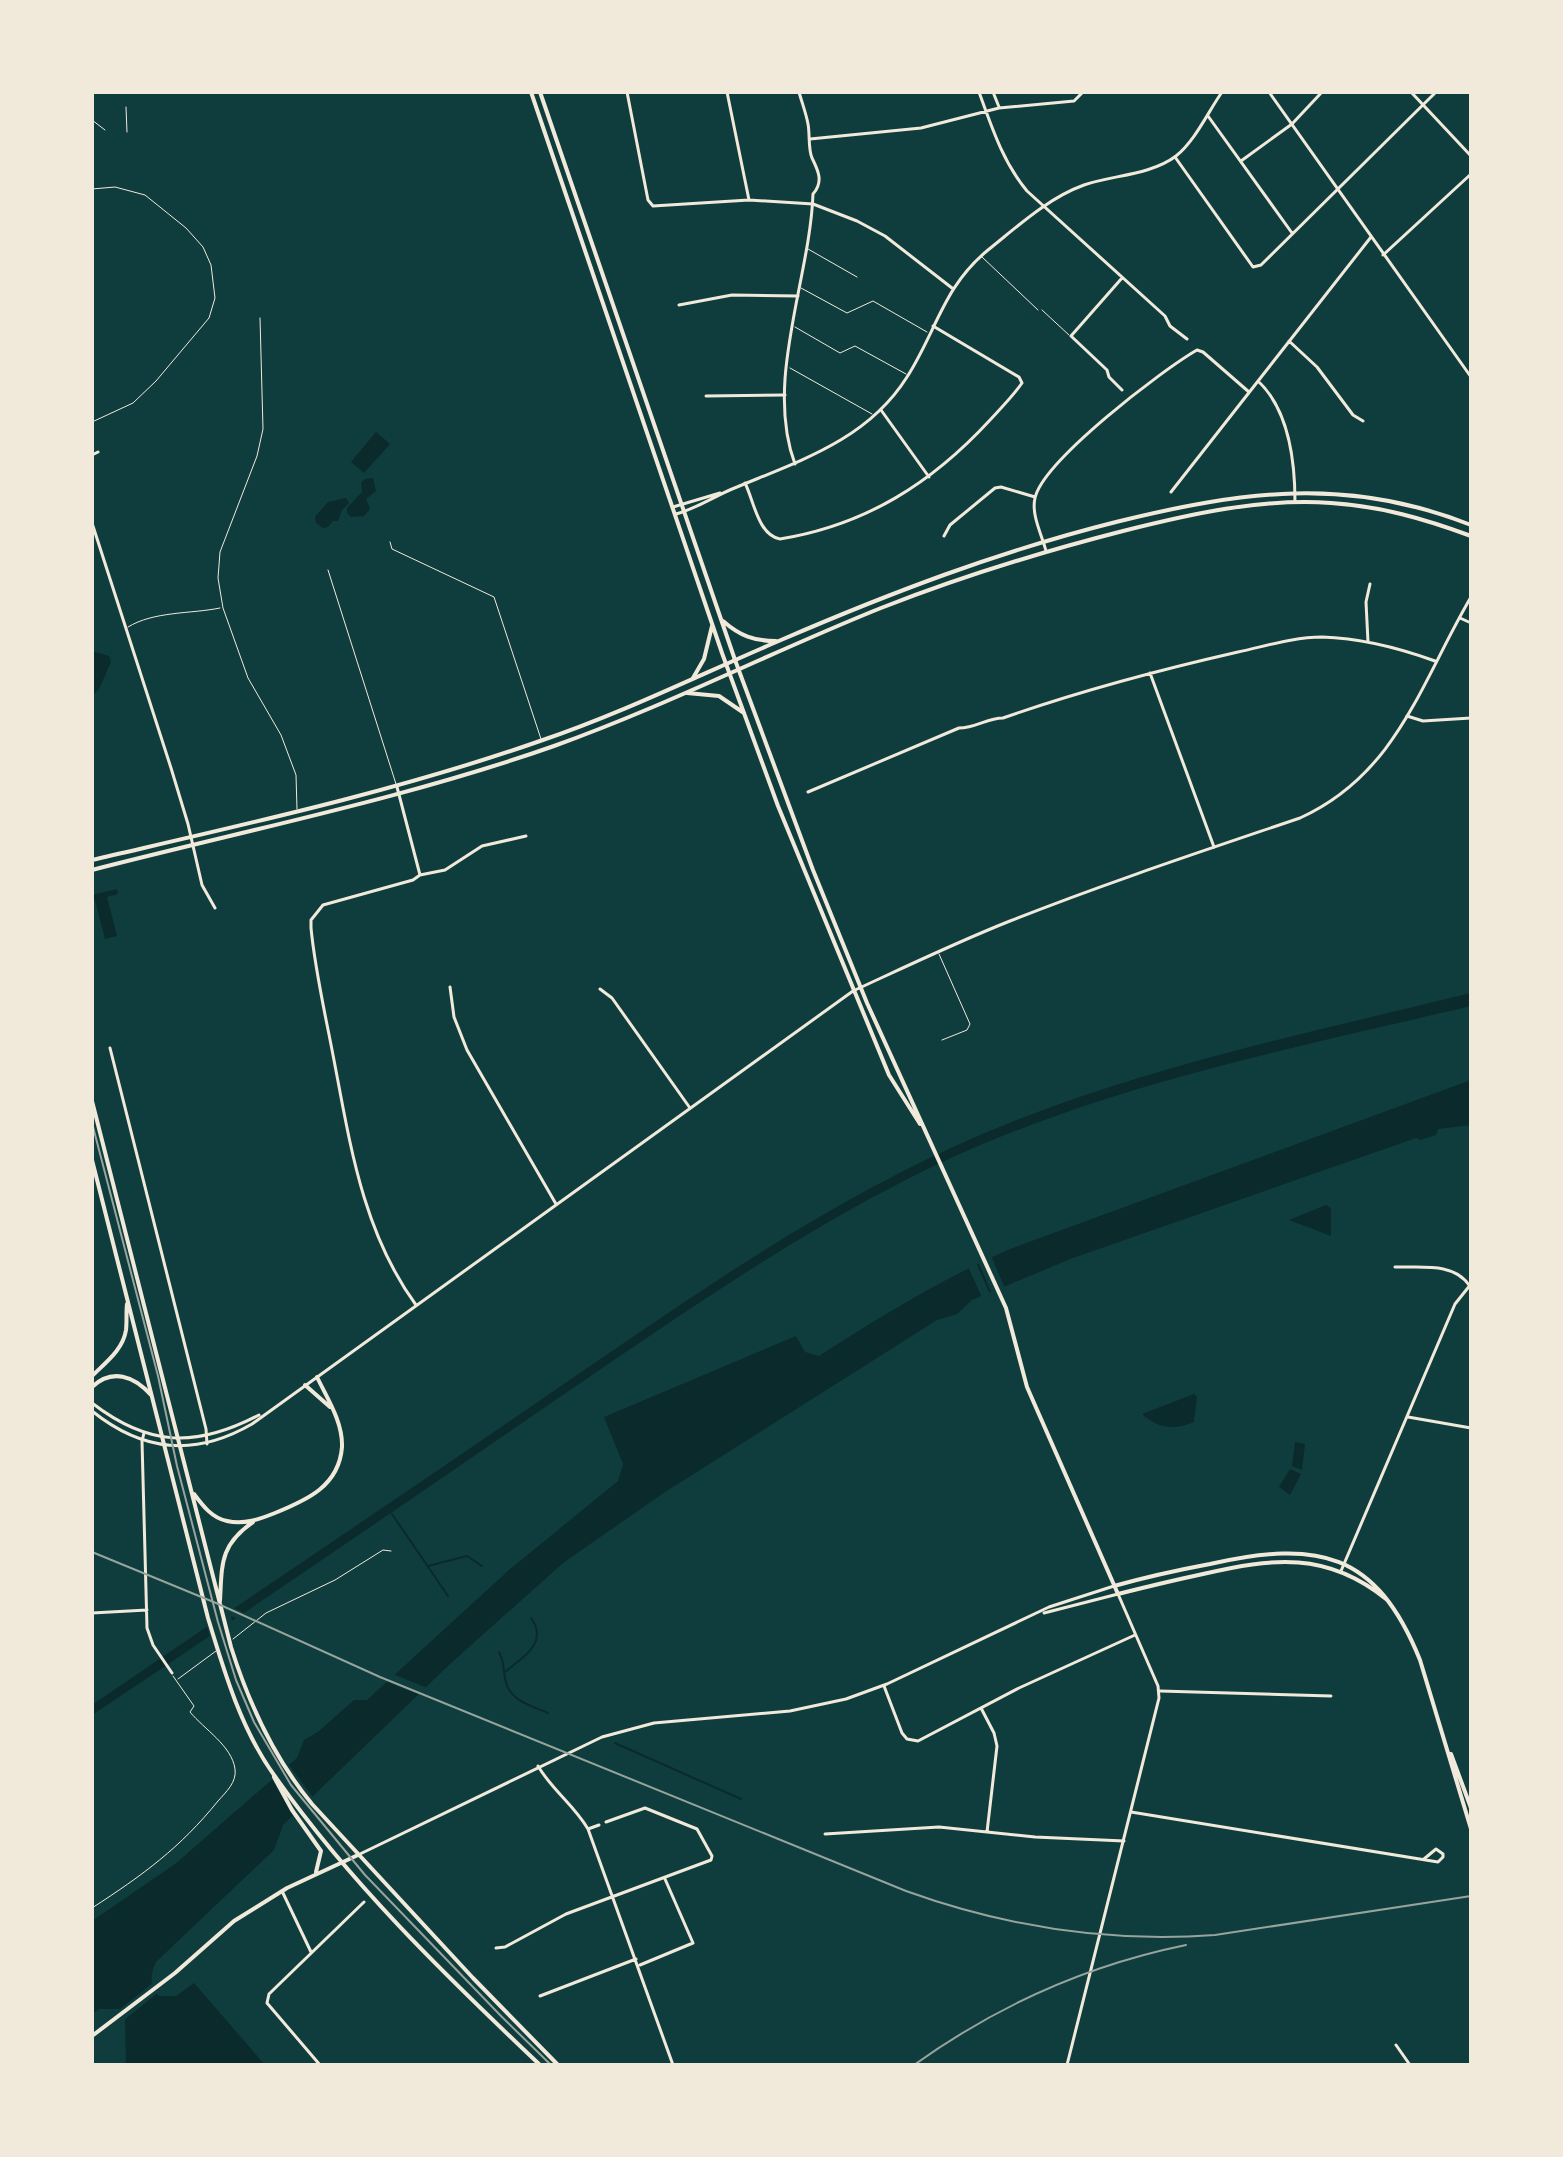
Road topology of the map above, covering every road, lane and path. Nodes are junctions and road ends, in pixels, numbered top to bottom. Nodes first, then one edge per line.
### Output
1 (531, 92) edge
2 (540, 92) edge
3 (627, 92) edge
4 (727, 92) edge
5 (799, 92) edge
6 (979, 92) edge
7 (993, 92) edge
8 (1083, 92) edge
9 (1222, 92) edge
10 (1269, 92) edge
11 (1322, 92) edge
12 (1411, 92) edge
13 (1436, 92) edge
14 (1424, 105) junction
15 (126, 107) dead end
16 (999, 108) junction
17 (986, 112) junction
18 (1207, 114) junction
19 (92, 120) edge
20 (1292, 124) junction
21 (105, 130) dead end
22 (127, 132) dead end
23 (810, 139) junction
24 (1471, 156) edge
25 (1175, 157) junction
26 (1241, 161) junction
27 (1471, 174) edge
28 (92, 189) edge
29 (1338, 189) junction
30 (749, 200) junction
31 (813, 204) junction
32 (1043, 207) junction
33 (1292, 233) junction
34 (1371, 237) junction
35 (805, 248) junction
36 (1383, 255) junction
37 (981, 256) junction
38 (857, 277) dead end
39 (1122, 278) junction
40 (799, 287) junction
41 (952, 288) junction
42 (798, 296) junction
43 (679, 305) dead end
44 (1038, 310) dead end
45 (1042, 310) dead end
46 (260, 318) dead end
47 (793, 326) junction
48 (933, 326) junction
49 (929, 333) junction
50 (1071, 336) junction
51 (1187, 339) dead end
52 (1289, 341) junction
53 (787, 367) junction
54 (908, 375) junction
55 (1471, 377) edge
56 (1258, 381) junction
57 (1122, 390) dead end
58 (1249, 392) junction
59 (785, 395) junction
60 (706, 396) dead end
61 (881, 410) junction
62 (875, 416) junction
63 (1363, 421) dead end
64 (92, 422) edge
65 (98, 452) dead end
66 (92, 455) edge
67 (795, 464) junction
68 (929, 477) junction
69 (745, 483) junction
70 (727, 491) junction
71 (1171, 492) dead end
72 (1295, 492) junction
73 (1035, 497) junction
74 (1295, 502) junction
75 (682, 504) junction
76 (673, 507) junction
77 (685, 511) junction
78 (676, 514) junction
79 (92, 523) edge
80 (1471, 525) edge
81 (944, 536) dead end
82 (1471, 536) edge
83 (390, 542) dead end
84 (1044, 542) junction
85 (1047, 552) junction
86 (328, 570) dead end
87 (1370, 584) dead end
88 (1471, 597) edge
89 (223, 608) junction
90 (1459, 618) junction
91 (722, 620) junction
92 (1471, 623) edge
93 (713, 624) junction
94 (126, 628) junction
95 (779, 640) junction
96 (1368, 642) junction
97 (735, 660) junction
98 (1435, 661) junction
99 (726, 664) junction
100 (739, 670) junction
101 (730, 673) junction
102 (1150, 673) junction
103 (693, 678) junction
104 (684, 693) junction
105 (744, 713) junction
106 (1407, 716) junction
107 (1471, 718) edge
108 (542, 741) junction
109 (545, 749) junction
110 (396, 786) junction
111 (808, 792) dead end
112 (399, 795) junction
113 (297, 811) junction
114 (298, 820) junction
115 (191, 836) junction
116 (526, 836) dead end
117 (193, 845) junction
118 (1214, 847) junction
119 (92, 860) edge
120 (92, 870) edge
121 (420, 875) junction
122 (215, 908) dead end
123 (938, 951) junction
124 (450, 987) dead end
125 (861, 987) junction
126 (600, 989) dead end
127 (853, 991) junction
128 (942, 1040) dead end
129 (110, 1048) dead end
130 (92, 1101) edge
131 (690, 1108) junction
132 (927, 1137) junction
133 (92, 1160) edge
134 (556, 1204) junction
135 (1395, 1267) dead end
136 (1470, 1284) edge
137 (127, 1297) junction
138 (416, 1305) junction
139 (92, 1376) edge
140 (317, 1377) junction
141 (305, 1385) junction
142 (92, 1387) edge
143 (152, 1397) junction
144 (92, 1403) edge
145 (331, 1408) junction
146 (270, 1410) junction
147 (92, 1411) edge
148 (1407, 1417) junction
149 (1471, 1428) edge
150 (144, 1433) junction
151 (206, 1437) junction
152 (142, 1439) junction
153 (207, 1444) junction
154 (191, 1489) junction
155 (255, 1521) junction
156 (391, 1551) dead end
157 (1344, 1565) junction
158 (1340, 1572) junction
159 (1114, 1586) junction
160 (1118, 1594) junction
161 (1386, 1599) junction
162 (220, 1605) junction
163 (147, 1610) junction
164 (92, 1613) edge
165 (1040, 1613) junction
166 (1135, 1635) junction
167 (172, 1673) joint
168 (176, 1680) junction
169 (884, 1686) junction
170 (1160, 1691) junction
171 (1331, 1696) dead end
172 (981, 1708) junction
173 (1449, 1752) junction
174 (538, 1766) junction
175 (1471, 1808) edge
176 (1131, 1812) junction
177 (300, 1816) junction
178 (606, 1822) dead end
179 (1470, 1822) edge
180 (599, 1825) dead end
181 (588, 1829) junction
182 (987, 1832) junction
183 (825, 1834) dead end
184 (1124, 1841) junction
185 (358, 1855) junction
186 (1424, 1859) junction
187 (341, 1862) junction
188 (315, 1875) junction
189 (665, 1879) junction
190 (282, 1891) junction
191 (613, 1897) junction
192 (364, 1902) dead end
193 (92, 1908) edge
194 (496, 1948) dead end
195 (311, 1952) junction
196 (636, 1959) junction
197 (639, 1966) junction
198 (540, 1996) dead end
199 (92, 2036) edge
200 (1396, 2045) dead end
201 (320, 2065) edge
202 (540, 2065) edge
203 (558, 2065) edge
204 (673, 2065) edge
205 (1067, 2065) edge
206 (1410, 2065) edge

1 - 76 main road
2 - 75 main road
3 - 30 street
4 - 30 street
5 - 23 street
6 - 17 street
7 - 16 street
8 - 16 street
9 - 18 street
10 - 20 street
11 - 20 street
12 - 14 street
13 - 14 street
14 - 24 street
14 - 29 street
15 - 22 lane
16 - 17 street
17 - 23 street
17 - 32 street
18 - 25 street
18 - 26 street
19 - 21 lane
20 - 26 street
20 - 29 street
23 - 31 street
25 - 32 street
25 - 33 street
26 - 33 street
27 - 36 street
28 - 64 lane
29 - 33 street
29 - 34 street
30 - 31 street
31 - 35 street
31 - 41 street
32 - 37 street
32 - 39 street
34 - 36 street
34 - 52 street
35 - 38 lane
35 - 40 street
36 - 55 street
37 - 41 street
37 - 44 lane
39 - 50 street
39 - 51 street
40 - 42 street
40 - 49 lane
41 - 48 street
42 - 43 street
42 - 47 street
45 - 50 lane
46 - 89 lane
47 - 53 street
47 - 54 lane
48 - 49 street
48 - 68 street
49 - 54 street
50 - 57 street
52 - 56 street
52 - 63 street
53 - 59 street
53 - 62 lane
54 - 61 street
56 - 58 street
56 - 72 street
58 - 71 street
58 - 73 street
59 - 60 street
59 - 67 street
61 - 62 street
61 - 68 street
62 - 67 street
65 - 66 street
67 - 69 street
68 - 69 street
69 - 70 street
70 - 75 street
70 - 77 street
72 - 74 street
72 - 80 main road
72 - 84 main road
73 - 81 street
73 - 84 street
74 - 82 main road
74 - 85 main road
75 - 76 street
75 - 77 main road
76 - 78 main road
77 - 78 street
77 - 91 main road
78 - 93 main road
79 - 94 street
83 - 108 lane
84 - 85 street
84 - 95 main road
85 - 100 main road
86 - 110 lane
87 - 96 street
88 - 90 street
89 - 94 lane
89 - 113 lane
90 - 92 street
90 - 98 street
91 - 95 main road
91 - 97 main road
93 - 99 main road
93 - 103 main road
94 - 115 street
95 - 97 main road
96 - 98 street
96 - 102 street
97 - 99 main road
97 - 100 main road
98 - 106 street
99 - 101 main road
99 - 103 main road
100 - 101 main road
100 - 125 main road
101 - 104 main road
101 - 105 main road
102 - 111 street
102 - 118 street
103 - 108 main road
104 - 105 main road
104 - 109 main road
105 - 127 main road
106 - 107 street
106 - 118 street
108 - 109 lane
108 - 110 main road
109 - 112 main road
110 - 112 street
110 - 113 main road
112 - 114 main road
112 - 121 street
113 - 114 lane
113 - 115 main road
114 - 117 main road
115 - 117 street
115 - 119 main road
116 - 121 street
117 - 120 main road
117 - 122 street
118 - 123 street
121 - 138 street
123 - 125 street
123 - 128 lane
124 - 134 street
125 - 127 street
125 - 132 main road
126 - 131 street
127 - 131 street
127 - 132 main road
129 - 151 street
130 - 154 main road
131 - 134 street
132 - 159 main road
133 - 137 main road
134 - 138 street
135 - 136 street
136 - 148 street
137 - 139 main road
137 - 143 main road
138 - 140 street
140 - 141 street
140 - 145 main road
141 - 145 main road
141 - 146 street
142 - 143 main road
143 - 177 main road
144 - 150 street
145 - 155 main road
146 - 151 street
146 - 153 street
147 - 152 street
148 - 149 street
148 - 157 street
150 - 151 street
150 - 152 street
151 - 153 street
152 - 153 street
152 - 163 street
154 - 155 main road
154 - 162 main road
155 - 162 main road
156 - 168 lane
157 - 158 street
157 - 159 main road
157 - 161 main road
158 - 160 main road
158 - 161 main road
159 - 160 main road
159 - 165 street
160 - 165 street
160 - 166 street
161 - 173 main road
162 - 185 main road
163 - 164 street
163 - 167 street
165 - 169 street
166 - 170 street
166 - 172 street
167 - 168 lane
168 - 193 lane
169 - 172 street
169 - 174 street
170 - 171 street
170 - 176 street
172 - 182 street
173 - 175 main road
173 - 179 main road
174 - 181 street
174 - 185 street
176 - 184 street
176 - 186 street
177 - 187 main road
177 - 188 main road
178 - 189 street
180 - 181 street
181 - 191 street
182 - 183 street
182 - 184 street
184 - 205 street
185 - 187 main road
185 - 203 main road
186 - 186 street
187 - 188 main road
187 - 202 main road
188 - 190 main road
189 - 191 street
189 - 197 street
190 - 195 street
190 - 199 main road
191 - 194 street
191 - 196 street
192 - 195 street
195 - 201 street
196 - 197 street
196 - 198 street
197 - 204 street
200 - 206 street

